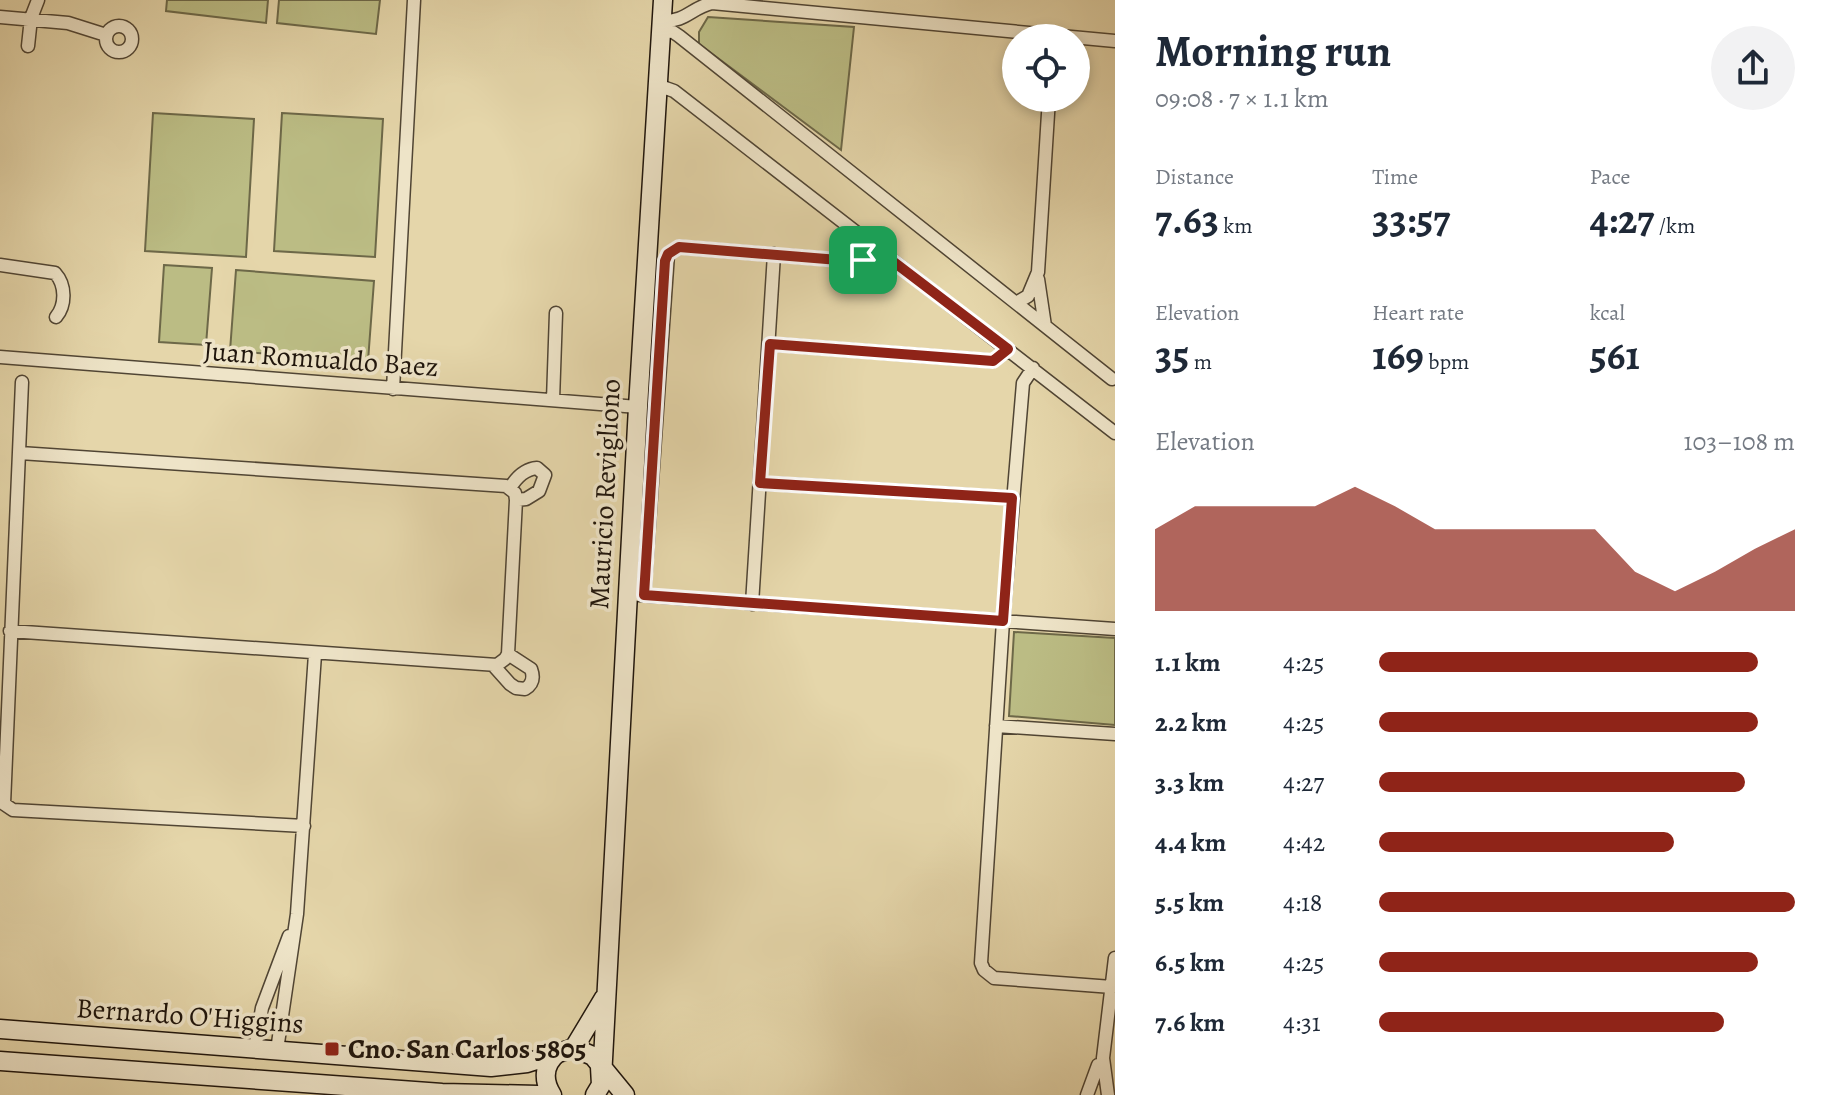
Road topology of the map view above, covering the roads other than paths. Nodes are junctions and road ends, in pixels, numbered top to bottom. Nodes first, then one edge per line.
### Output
1 (38, 0) edge
2 (414, 0) edge
3 (663, 0) edge
4 (0, 17) edge
5 (31, 18) junction
6 (685, 18) junction
7 (662, 26) junction
8 (1002, 32) edge
9 (106, 35) dead end
10 (1090, 39) edge
11 (683, 40) junction
12 (1115, 41) edge
13 (28, 46) dead end
14 (657, 85) junction
15 (1048, 112) edge
16 (774, 254) junction
17 (886, 256) junction
18 (0, 265) edge
19 (1038, 272) junction
20 (1016, 303) junction
21 (556, 313) dead end
22 (56, 317) dead end
23 (1045, 326) junction
24 (770, 344) junction
25 (1008, 349) junction
26 (0, 357) edge
27 (1033, 368) junction
28 (1112, 379) dead end
29 (22, 382) dead end
30 (393, 389) junction
31 (553, 400) junction
32 (638, 407) junction
33 (1115, 433) edge
34 (20, 453) junction
35 (760, 483) junction
36 (1012, 498) junction
37 (636, 594) junction
38 (752, 604) junction
39 (1003, 621) junction
40 (1115, 629) edge
41 (10, 631) junction
42 (315, 654) junction
43 (508, 654) junction
44 (493, 665) junction
45 (996, 726) junction
46 (1115, 734) edge
47 (304, 826) junction
48 (297, 914) junction
49 (1115, 958) edge
50 (1112, 987) junction
51 (608, 992) junction
52 (0, 1029) edge
53 (1105, 1030) junction
54 (255, 1049) junction
55 (570, 1049) junction
56 (277, 1050) junction
57 (0, 1061) edge
58 (599, 1075) edge
59 (378, 1091) edge
60 (1089, 1092) edge
61 (1107, 1092) edge
62 (538, 1095) edge
63 (552, 1095) edge
64 (625, 1095) edge

1 - 5 street
2 - 30 street
3 - 7 main road, Mauricio Revigliono
4 - 5 street
5 - 9 street
5 - 13 street
6 - 7 street
6 - 8 street
6 - 11 street
7 - 11 street
7 - 14 main road, Mauricio Revigliono
10 - 12 street
11 - 20 street
14 - 17 street
14 - 32 main road, Mauricio Revigliono
15 - 19 street
16 - 17 street
16 - 24 street
16 - 37 street
17 - 25 street
18 - 22 street
19 - 20 street
19 - 23 street
20 - 23 street
21 - 31 street
23 - 28 street
24 - 25 street
24 - 35 street
25 - 27 street
26 - 30 street, Juan Romualdo Baez
27 - 33 street
27 - 36 street
29 - 34 street
30 - 31 street, Juan Romualdo Baez
31 - 32 street, Juan Romualdo Baez
32 - 37 main road, Mauricio Revigliono
34 - 41 street
34 - 43 street
35 - 36 street
35 - 38 street
36 - 39 street
37 - 38 street
37 - 51 main road, Mauricio Revigliono
38 - 39 street
39 - 40 street
39 - 45 street
41 - 42 street
41 - 47 street
42 - 44 street
42 - 47 street
43 - 44 street
43 - 44 street
45 - 46 street
45 - 50 street
47 - 48 street
48 - 54 street
48 - 56 street
49 - 50 street
50 - 53 street
51 - 55 main road, Mauricio Revigliono
51 - 58 main road, Mauricio Revigliono
52 - 54 main road, Bernardo O'Higgins
53 - 60 street
53 - 61 street
54 - 56 main road, Bernardo O'Higgins
55 - 56 main road, Bernardo O'Higgins
55 - 58 main road
55 - 63 main road
57 - 59 main road, Bernardo O'Higgins
58 - 64 main road
59 - 62 main road, Bernardo O'Higgins
60 - 61 street

